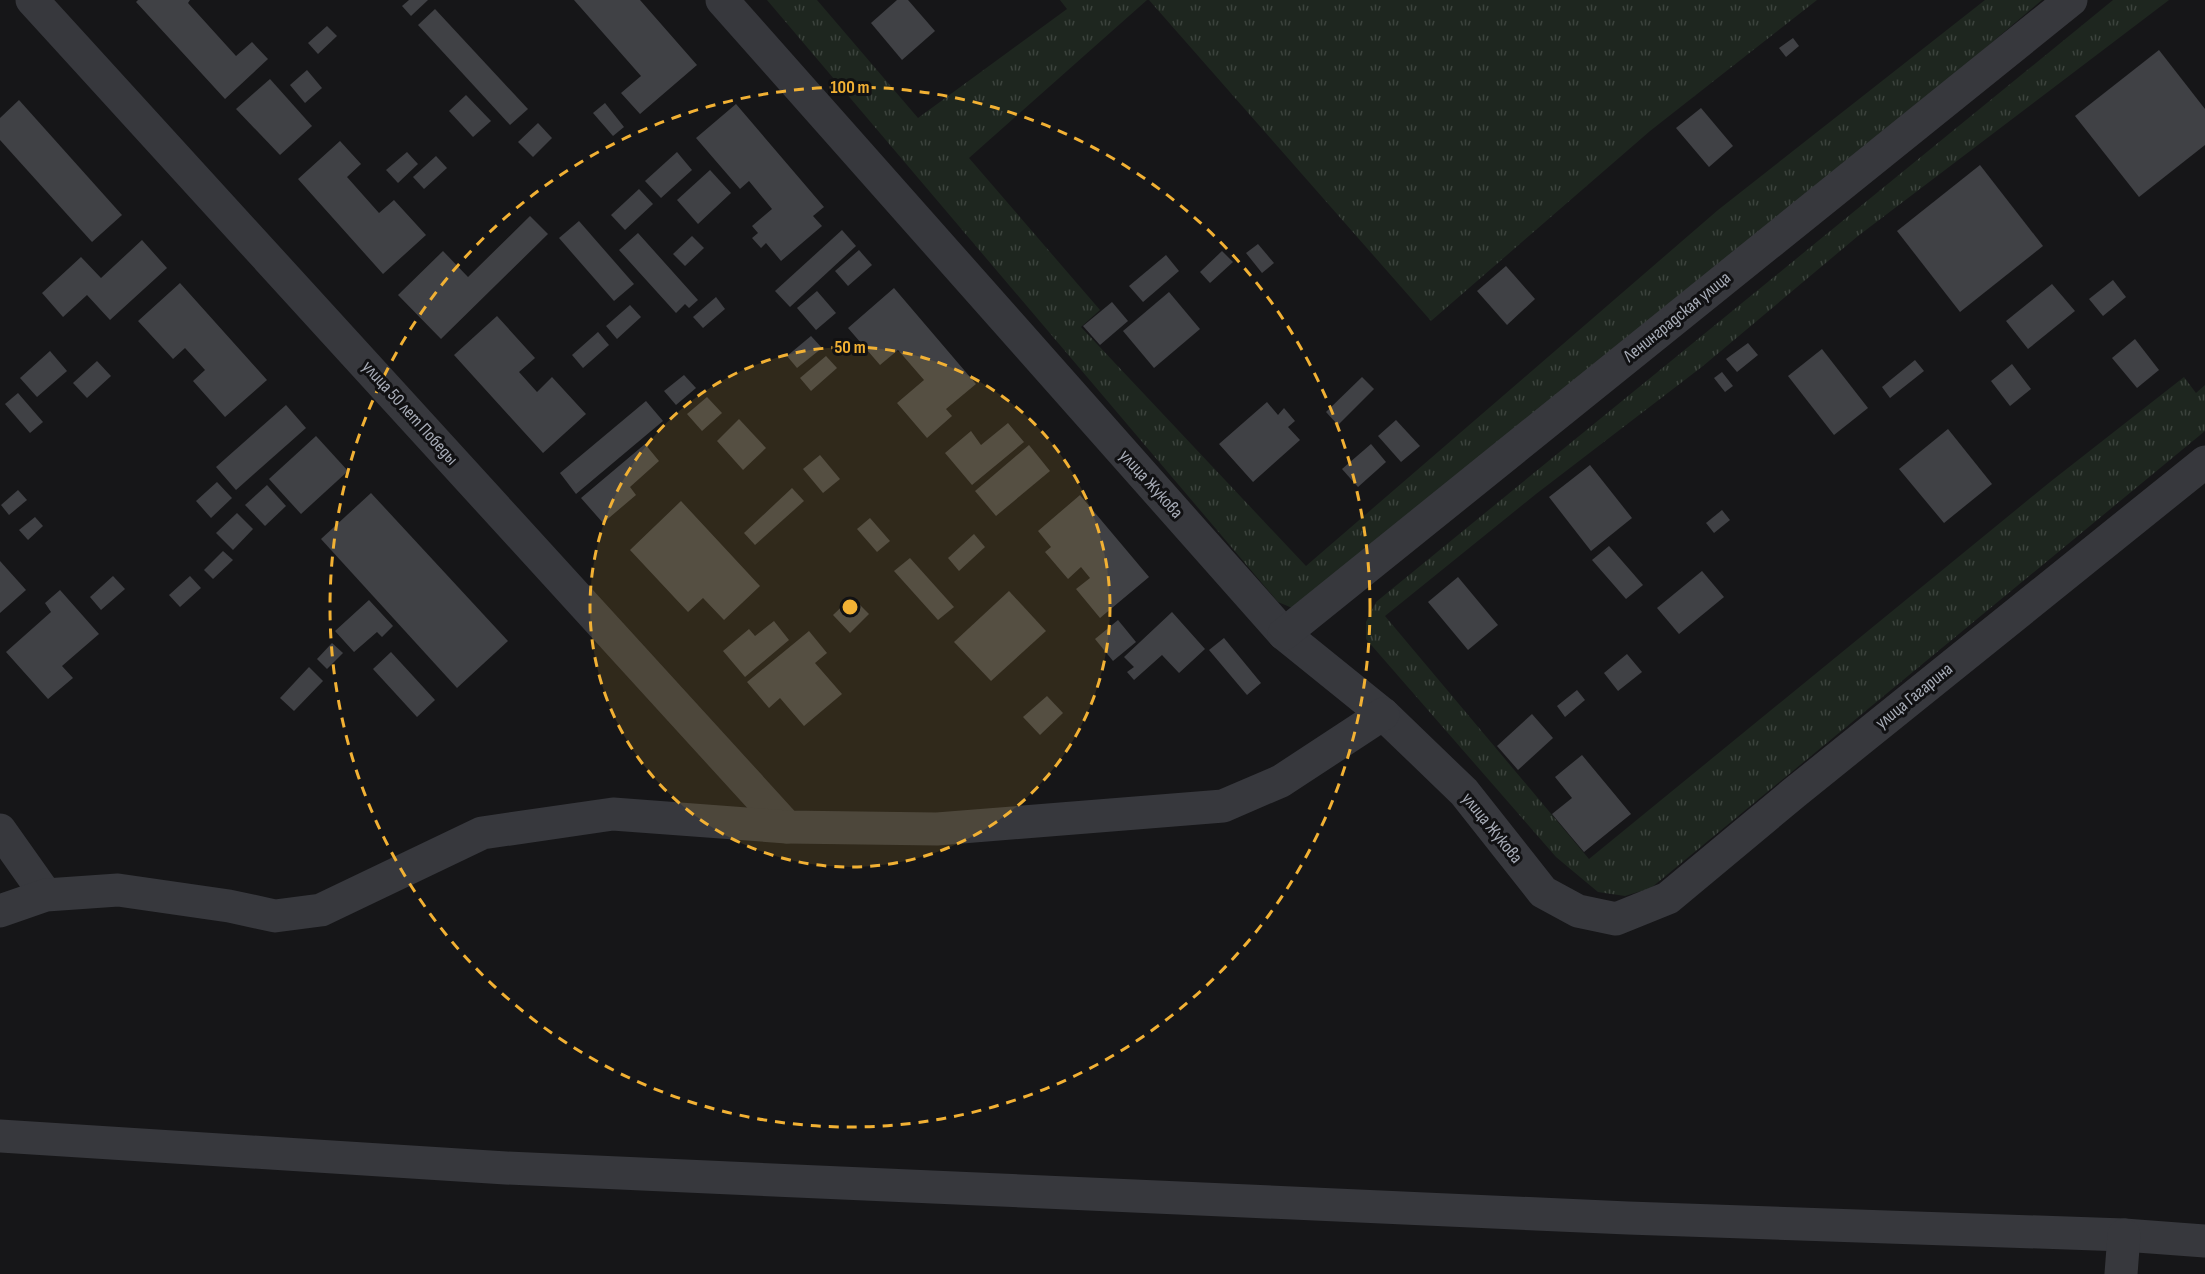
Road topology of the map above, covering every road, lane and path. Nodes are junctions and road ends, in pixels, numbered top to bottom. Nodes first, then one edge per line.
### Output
1 (32, 0) edge
2 (722, 0) edge
3 (2071, 0) edge
4 (2205, 462) edge
5 (1284, 634) junction
6 (1383, 714) junction
7 (787, 827) junction
8 (0, 830) edge
9 (46, 895) junction
10 (0, 911) edge
11 (1616, 919) joint
12 (0, 1136) edge
13 (2124, 1235) junction
14 (2205, 1241) edge
15 (2121, 1274) edge

1 - 7 street, улица 50 лет Победы
2 - 5 street, улица Жукова
3 - 5 street, Ленинградская улица
4 - 11 street, улица Гагарина
5 - 6 street, улица Жукова
6 - 7 street
6 - 11 street, улица Жукова
7 - 9 street
8 - 9 street
9 - 10 street
12 - 13 street
13 - 14 street
13 - 15 street

